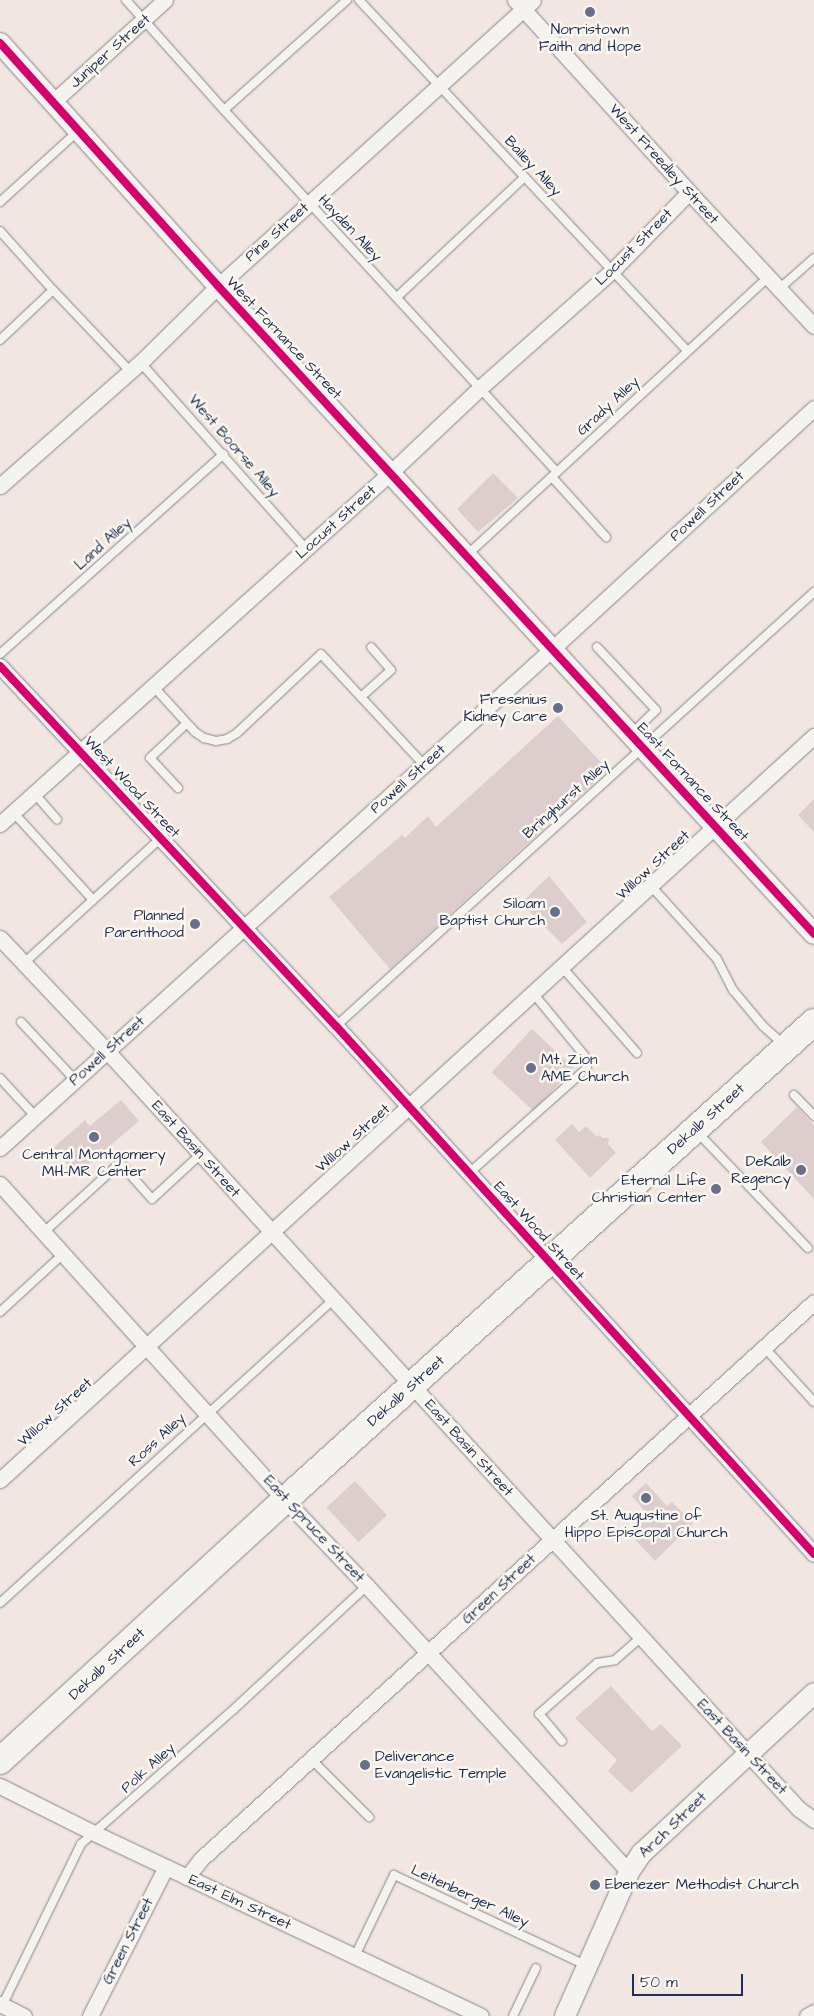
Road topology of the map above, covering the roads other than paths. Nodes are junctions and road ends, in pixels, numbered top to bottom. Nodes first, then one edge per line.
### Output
1 (126, 0) edge
2 (166, 0) edge
3 (348, 0) edge
4 (359, 0) edge
5 (524, 3) edge
6 (143, 20) junction
7 (0, 43) edge
8 (440, 84) junction
9 (54, 101) junction
10 (224, 110) junction
11 (78, 132) junction
12 (524, 177) junction
13 (689, 192) junction
14 (0, 202) edge
15 (308, 203) junction
16 (0, 231) edge
17 (814, 258) edge
18 (613, 270) junction
19 (768, 276) junction
20 (218, 286) junction
21 (779, 289) junction
22 (52, 290) junction
23 (397, 297) junction
24 (814, 326) edge
25 (0, 340) edge
26 (687, 351) junction
27 (135, 366) junction
28 (481, 387) junction
29 (814, 408) edge
30 (224, 454) junction
31 (390, 473) junction
32 (554, 474) junction
33 (0, 486) edge
34 (606, 537) dead end
35 (306, 549) junction
36 (467, 555) junction
37 (814, 592) edge
38 (371, 646) dead end
39 (597, 647) dead end
40 (552, 650) junction
41 (0, 654) edge
42 (0, 666) edge
43 (153, 686) junction
44 (361, 697) junction
45 (186, 724) junction
46 (814, 736) edge
47 (637, 741) junction
48 (80, 752) junction
49 (424, 764) junction
50 (178, 788) dead end
51 (34, 793) junction
52 (13, 812) junction
53 (57, 820) dead end
54 (0, 824) edge
55 (715, 826) junction
56 (161, 838) junction
57 (651, 886) junction
58 (93, 900) junction
59 (244, 928) junction
60 (814, 934) edge
61 (0, 938) edge
62 (24, 963) junction
63 (562, 967) junction
64 (533, 993) junction
65 (20, 1022) dead end
66 (814, 1022) edge
67 (336, 1026) junction
68 (786, 1047) junction
69 (107, 1051) junction
70 (637, 1053) dead end
71 (0, 1078) edge
72 (75, 1080) junction
73 (794, 1095) dead end
74 (408, 1107) junction
75 (35, 1116) junction
76 (814, 1116) edge
77 (694, 1130) junction
78 (0, 1148) edge
79 (201, 1154) junction
80 (468, 1174) junction
81 (0, 1184) edge
82 (271, 1231) junction
83 (43, 1233) junction
84 (808, 1248) dead end
85 (63, 1254) junction
86 (548, 1261) junction
87 (334, 1299) junction
88 (814, 1302) edge
89 (0, 1312) edge
90 (147, 1346) junction
91 (764, 1347) junction
92 (412, 1385) junction
93 (814, 1402) edge
94 (207, 1413) junction
95 (689, 1416) junction
96 (0, 1480) edge
97 (285, 1500) junction
98 (552, 1540) junction
99 (814, 1554) edge
100 (367, 1586) junction
101 (0, 1603) edge
102 (641, 1636) junction
103 (429, 1654) junction
104 (814, 1693) edge
105 (562, 1741) dead end
106 (748, 1754) junction
107 (312, 1760) junction
108 (0, 1761) edge
109 (0, 1786) edge
110 (369, 1817) dead end
111 (814, 1820) edge
112 (92, 1832) junction
113 (166, 1867) junction
114 (629, 1872) junction
115 (187, 1877) junction
116 (355, 1956) junction
117 (588, 1967) junction
118 (536, 1968) dead end
119 (1, 2006) edge
120 (814, 2012) edge
121 (473, 2014) edge
122 (24, 2016) edge
123 (90, 2016) edge
124 (513, 2016) edge
125 (565, 2016) edge
126 (807, 2016) edge

1 - 6 lane, Hayden Alley
2 - 6 street, Juniper Street
3 - 10 lane
4 - 8 lane, Bailey Alley
5 - 8 street, Pine Street
5 - 13 street, West Freedley Street
6 - 9 street, Juniper Street
6 - 10 lane, Hayden Alley
7 - 9 street, West Fornance Street
8 - 12 lane, Bailey Alley
8 - 15 street, Pine Street
9 - 11 street, West Fornance Street
10 - 15 lane, Hayden Alley
11 - 14 lane
11 - 20 street, West Fornance Street
12 - 18 lane, Bailey Alley
12 - 23 lane
13 - 18 street, Locust Street
13 - 19 street, West Freedley Street
15 - 20 street, Pine Street
15 - 23 lane, Hayden Alley
16 - 22 lane, West Boorse Alley
17 - 21 lane
18 - 26 lane, Bailey Alley
18 - 28 street, Locust Street
19 - 21 street, West Freedley Street
19 - 26 lane, Grady Alley
20 - 27 street, Pine Street
20 - 31 street, West Fornance Street
21 - 24 street, West Freedley Street
22 - 25 lane
22 - 27 lane, West Boorse Alley
23 - 28 lane, Hayden Alley
26 - 32 lane, Grady Alley
27 - 30 lane, West Boorse Alley
27 - 33 street, Pine Street
28 - 31 street, Locust Street
28 - 32 lane, Hayden Alley
29 - 40 street, Powell Street
30 - 35 lane, West Boorse Alley
30 - 41 lane, Land Alley
31 - 35 street, Locust Street
31 - 36 street, West Fornance Street
32 - 34 lane, Hayden Alley
32 - 36 lane, Grady Alley
35 - 43 street, Locust Street
36 - 40 street, West Fornance Street
37 - 47 lane, Bringhurst Alley
38 - 44 lane
39 - 47 lane
40 - 47 street, East Fornance Street
40 - 49 street, Powell Street
42 - 48 street, West Wood Street
43 - 45 lane
43 - 48 street, Locust Street
44 - 45 lane
44 - 49 lane
45 - 50 lane
46 - 55 street, Willow Street
47 - 55 street, East Fornance Street
47 - 67 lane, Bringhurst Alley
48 - 51 street, Locust Street
48 - 56 street, West Wood Street
49 - 59 street, Powell Street
51 - 52 street, Locust Street
51 - 53 lane
52 - 54 street, Locust Street
52 - 58 lane
55 - 57 street, Willow Street
55 - 60 street, East Fornance Street
56 - 58 lane
56 - 59 street, West Wood Street
57 - 63 street, Willow Street
57 - 68 lane
58 - 62 lane
59 - 67 street, East Wood Street
59 - 69 street, Powell Street
61 - 62 street, East Basin Street
62 - 69 street, East Basin Street
63 - 64 street, Willow Street
63 - 70 lane
64 - 74 street, Willow Street
64 - 80 lane
65 - 72 lane
66 - 68 highway, Dekalb Street
67 - 74 street, East Wood Street
68 - 77 highway, Dekalb Street
69 - 72 street, Powell Street
69 - 79 street, East Basin Street
71 - 75 lane
72 - 75 street, Powell Street
73 - 76 lane
74 - 80 street, East Wood Street
74 - 82 street, Willow Street
75 - 78 street, Powell Street
77 - 84 lane
77 - 86 highway, Dekalb Street
79 - 82 street, East Basin Street
79 - 83 lane
80 - 86 street, East Wood Street
81 - 83 street, East Spruce Street
82 - 87 street, East Basin Street
82 - 90 street, Willow Street
83 - 85 street, East Spruce Street
85 - 89 lane
85 - 90 street, East Spruce Street
86 - 92 highway, Dekalb Street
86 - 95 street, East Wood Street
87 - 92 street, East Basin Street
87 - 94 lane, Ross Alley
88 - 91 street, Green Street
90 - 94 street, East Spruce Street
90 - 96 street, Willow Street
91 - 93 lane
91 - 95 street, Green Street
92 - 97 highway, Dekalb Street
92 - 98 street, East Basin Street
94 - 97 street, East Spruce Street
94 - 101 lane, Ross Alley
95 - 98 street, Green Street
95 - 99 street, East Wood Street
97 - 100 street, East Spruce Street
97 - 108 highway, Dekalb Street
98 - 102 street, East Basin Street
98 - 103 street, Green Street
100 - 103 street, East Spruce Street
100 - 112 lane, Polk Alley
102 - 105 lane
102 - 106 street, East Basin Street
103 - 107 street, Green Street
103 - 114 street, East Spruce Street
104 - 106 street, Arch Street
106 - 111 street, East Basin Street
106 - 114 street, Arch Street
107 - 110 lane
107 - 115 street, Green Street
109 - 112 street, East Elm Street
112 - 113 street, East Elm Street
112 - 119 lane, Polk Alley
113 - 115 street, East Elm Street
113 - 123 street, Green Street
114 - 117 street, Arch Street
115 - 116 street, East Elm Street
116 - 117 lane, Leitenberger Alley
116 - 121 street, East Elm Street
117 - 125 street, Arch Street
118 - 124 lane
119 - 122 street
120 - 126 street

